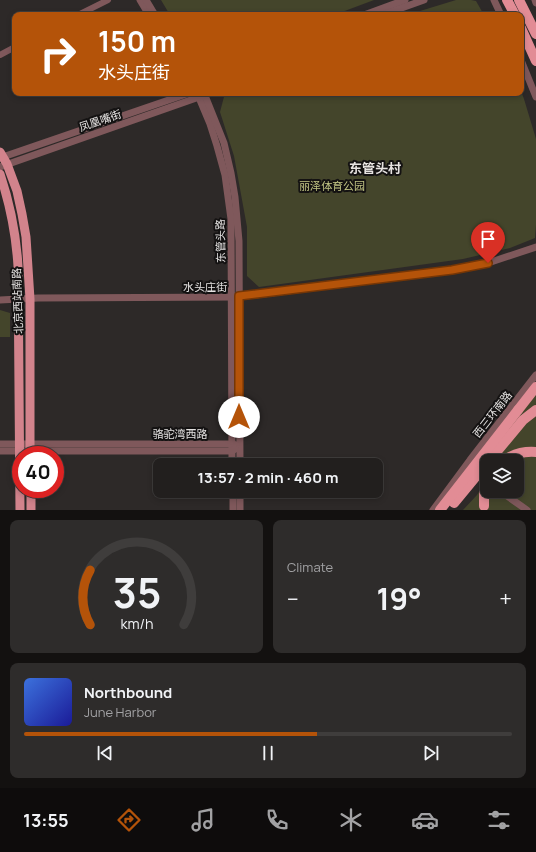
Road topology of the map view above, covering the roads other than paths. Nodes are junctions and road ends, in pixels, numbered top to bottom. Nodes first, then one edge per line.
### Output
1 (108, 0) edge
2 (140, 0) edge
3 (146, 0) edge
4 (405, 0) edge
5 (424, 0) edge
6 (494, 0) edge
7 (507, 0) edge
8 (519, 0) edge
9 (535, 0) edge
10 (536, 3) edge
11 (84, 12) edge
12 (147, 12) edge
13 (153, 12) edge
14 (372, 12) edge
15 (390, 12) edge
16 (500, 12) edge
17 (513, 12) edge
18 (536, 34) edge
19 (524, 35) edge
20 (12, 49) edge
21 (0, 55) edge
22 (536, 61) edge
23 (524, 67) edge
24 (181, 96) edge
25 (196, 96) edge
26 (203, 96) edge
27 (536, 97) edge
28 (2, 160) edge
29 (0, 174) edge
30 (536, 247) edge
31 (236, 297) junction
32 (30, 299) junction
33 (0, 300) edge
34 (16, 300) junction
35 (536, 375) edge
36 (536, 387) edge
37 (536, 410) edge
38 (0, 444) edge
39 (13, 446) edge
40 (20, 446) edge
41 (30, 446) edge
42 (235, 447) junction
43 (12, 449) edge
44 (64, 450) edge
45 (0, 451) edge
46 (536, 452) edge
47 (495, 454) edge
48 (517, 454) edge
49 (233, 458) edge
50 (238, 458) edge
51 (466, 466) junction
52 (480, 472) edge
53 (480, 476) edge
54 (20, 498) edge
55 (31, 498) edge
56 (232, 498) edge
57 (240, 498) edge
58 (510, 498) edge
59 (20, 510) edge
60 (31, 510) edge
61 (233, 510) edge
62 (240, 510) edge
63 (433, 510) edge
64 (440, 510) edge
65 (448, 510) edge
66 (527, 510) edge

1 - 11 street
2 - 12 street
3 - 13 street
4 - 14 street
5 - 15 street
6 - 16 street
7 - 17 highway
8 - 18 highway
9 - 10 street
19 - 22 highway
20 - 21 street
23 - 27 street
24 - 28 street, 凤凰嘴街
25 - 28 street, 凤凰嘴街
26 - 31 street, 东管头路
28 - 32 main road, 北京西站南路
29 - 34 main road, 北京西站南路
30 - 31 street, 水头庄街
31 - 32 street, 水头庄街
31 - 42 street, 东管头路
32 - 34 street, 水头庄街
32 - 41 main road, 北京西站南路
33 - 34 street, 水头庄街
34 - 40 main road, 北京西站南路
35 - 51 street, 西三环南路
36 - 64 highway, bridge
37 - 47 highway
38 - 39 street, 骆驼湾西路
42 - 44 street, 骆驼湾西路
42 - 49 street, 东管头路
42 - 50 street, 东管头路
43 - 45 street, 骆驼湾西路
46 - 48 highway
51 - 53 street
51 - 63 street, 西三环南路
52 - 65 highway, bridge
54 - 59 main road, 北京西站南路
55 - 60 main road
56 - 61 street
57 - 62 street
58 - 66 street

